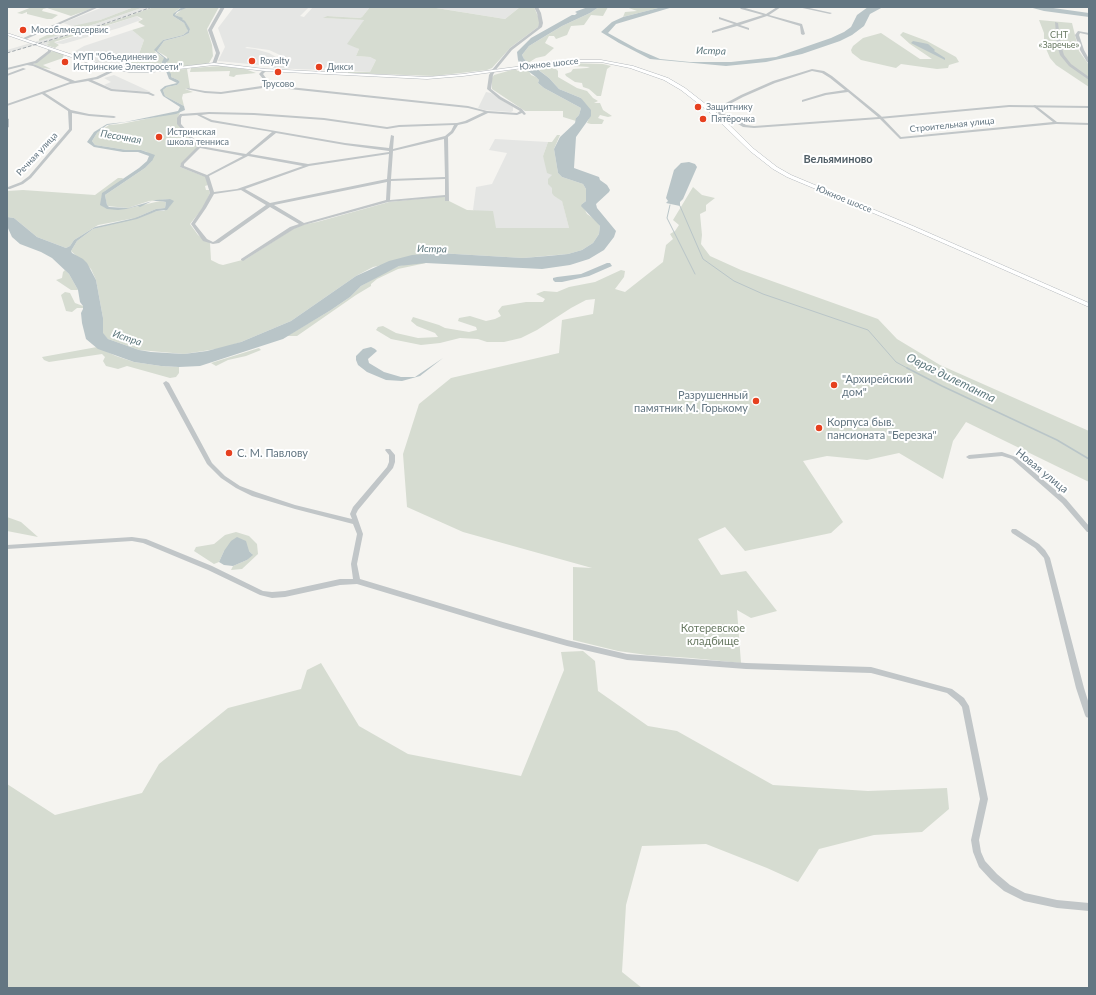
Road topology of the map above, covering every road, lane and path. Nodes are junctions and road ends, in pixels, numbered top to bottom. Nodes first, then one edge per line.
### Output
1 (97, 7) edge
2 (223, 7) edge
3 (536, 7) edge
4 (779, 7) edge
5 (800, 7) edge
6 (742, 8) edge
7 (830, 13) dead end
8 (767, 15) junction
9 (720, 18) dead end
10 (1056, 23) dead end
11 (738, 25) junction
12 (748, 29) dead end
13 (713, 32) dead end
14 (803, 34) dead end
15 (1089, 34) edge
16 (8, 35) edge
17 (24, 39) junction
18 (50, 48) junction
19 (1089, 62) edge
20 (35, 63) junction
21 (214, 64) junction
22 (821, 68) dead end
23 (116, 69) junction
24 (495, 69) junction
25 (507, 69) junction
26 (7, 70) edge
27 (263, 72) junction
28 (823, 72) junction
29 (482, 73) junction
30 (7, 75) edge
31 (490, 78) junction
32 (89, 80) junction
33 (1089, 80) edge
34 (74, 82) junction
35 (270, 86) junction
36 (188, 89) dead end
37 (849, 91) junction
38 (42, 92) junction
39 (153, 95) dead end
40 (803, 101) dead end
41 (7, 105) edge
42 (1035, 106) junction
43 (1089, 107) edge
44 (70, 112) junction
45 (487, 112) junction
46 (197, 114) junction
47 (717, 114) junction
48 (114, 117) dead end
49 (879, 118) junction
50 (7, 120) edge
51 (1056, 123) junction
52 (456, 124) junction
53 (1089, 124) edge
54 (7, 127) edge
55 (275, 132) junction
56 (392, 136) dead end
57 (446, 137) junction
58 (199, 147) junction
59 (391, 152) junction
60 (247, 155) junction
61 (308, 165) junction
62 (207, 176) junction
63 (446, 178) junction
64 (389, 180) junction
65 (9, 188) dead end
66 (242, 189) junction
67 (212, 193) junction
68 (388, 201) junction
69 (269, 205) junction
70 (303, 224) junction
71 (243, 260) dead end
72 (1089, 305) edge
73 (166, 383) dead end
74 (388, 450) dead end
75 (969, 457) dead end
76 (356, 522) junction
77 (1089, 530) edge
78 (1014, 531) dead end
79 (7, 547) edge
80 (357, 580) junction
81 (1089, 715) edge
82 (1089, 908) edge

1 - 17 street
2 - 21 street
3 - 24 street
4 - 8 street
5 - 7 street
6 - 8 street
8 - 11 street
8 - 14 street
9 - 11 street
10 - 33 street
11 - 12 street
11 - 13 street
15 - 19 street
16 - 17 main road, Южное шоссе
17 - 18 main road, Южное шоссе
18 - 20 street
18 - 23 main road, Южное шоссе
20 - 26 street
20 - 30 street
20 - 34 street
21 - 23 main road, Южное шоссе
21 - 27 main road, Южное шоссе
22 - 28 street
23 - 32 street
24 - 25 main road, Южное шоссе
24 - 29 main road, Южное шоссе
24 - 31 street
25 - 31 street
25 - 47 main road, Южное шоссе
27 - 29 main road, Южное шоссе
27 - 35 street
28 - 37 street, Строительная улица
28 - 47 street
29 - 31 street
31 - 45 street
32 - 34 street
32 - 39 street
34 - 38 street
35 - 36 street
35 - 45 street
37 - 40 street
37 - 49 street, Строительная улица
38 - 41 street
38 - 44 street
42 - 43 street
42 - 49 street
42 - 51 street
44 - 48 street
44 - 65 street, Речная улица
45 - 52 street
46 - 52 street
46 - 55 street
46 - 58 street
47 - 49 street
47 - 72 main road, Южное шоссе
49 - 51 street, Строительная улица
50 - 54 street
51 - 53 street, Строительная улица
52 - 57 street
55 - 59 street
55 - 60 street
56 - 59 street
57 - 59 street
57 - 63 street
58 - 60 street
58 - 62 street
59 - 61 street
59 - 64 street
60 - 61 street
60 - 62 street
61 - 66 street
62 - 67 street
63 - 64 street
63 - 68 street
64 - 68 street
64 - 69 street
66 - 67 street
66 - 69 street
67 - 69 street
68 - 70 street
69 - 70 street
70 - 71 street
73 - 76 street
74 - 76 street
75 - 77 street, Новая улица
76 - 80 street
78 - 81 street
79 - 80 street
80 - 82 street

